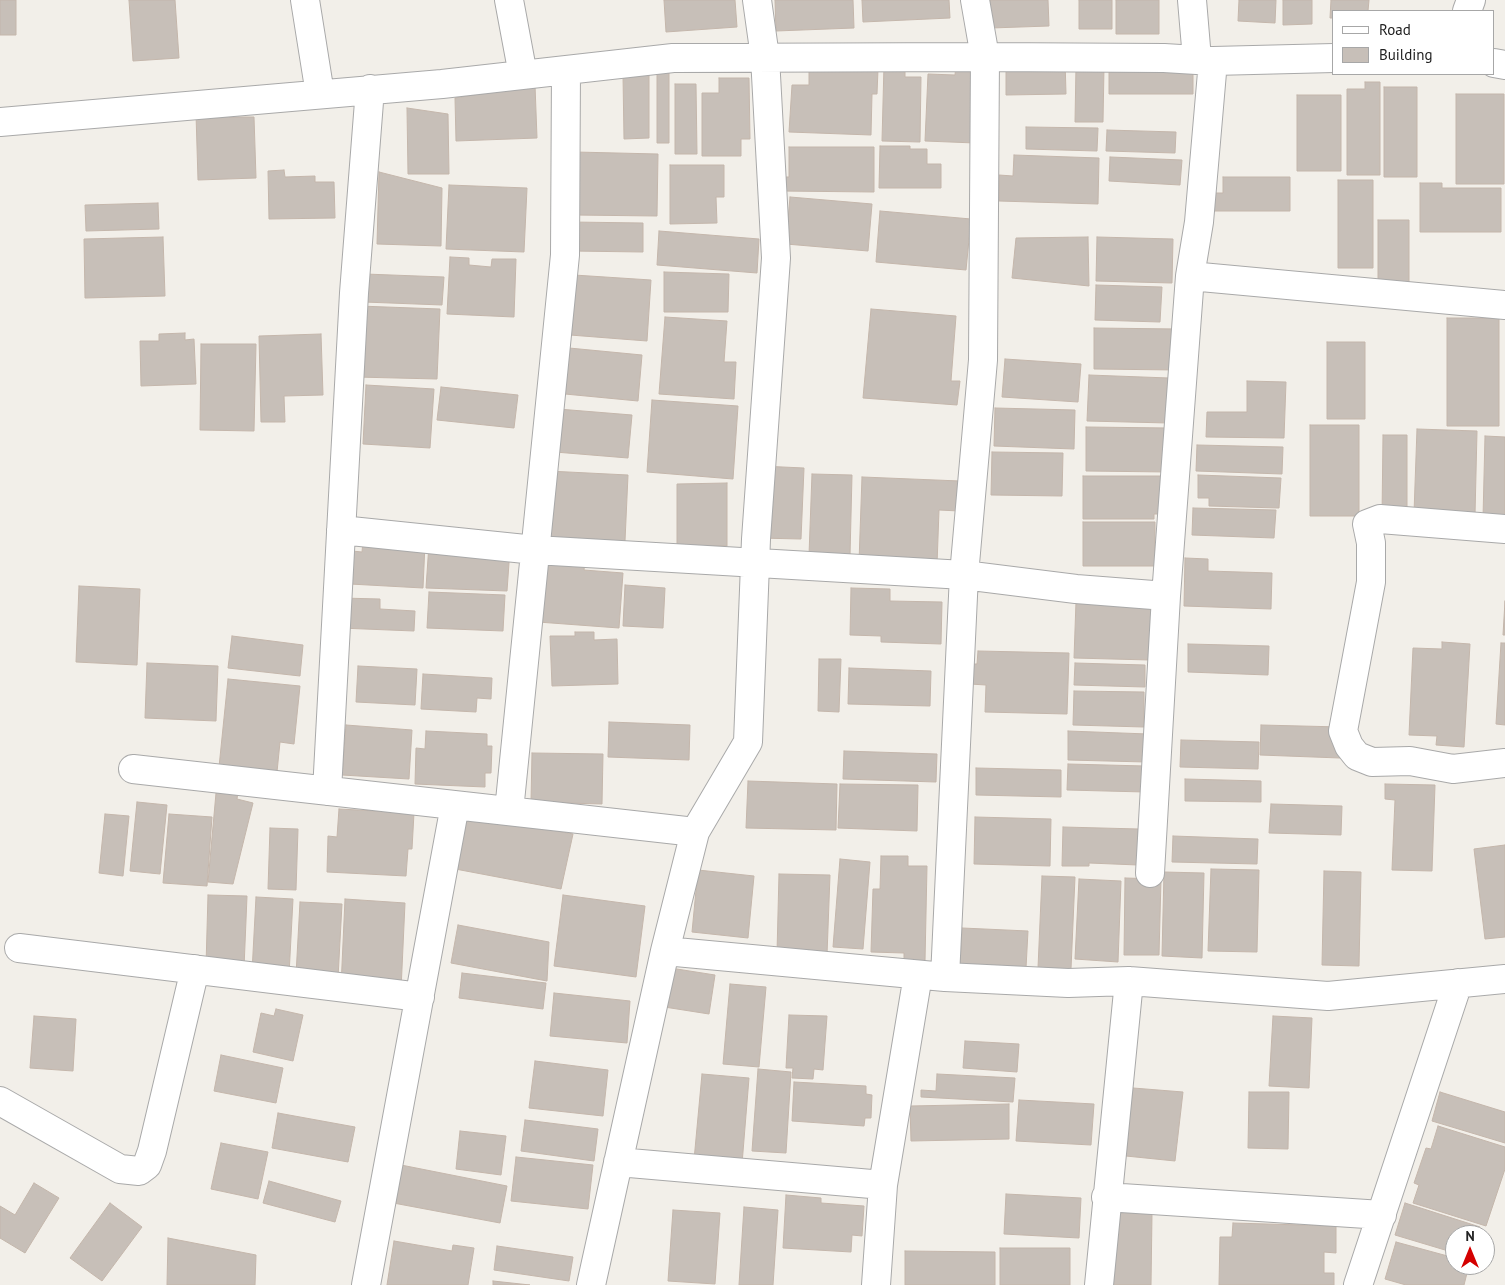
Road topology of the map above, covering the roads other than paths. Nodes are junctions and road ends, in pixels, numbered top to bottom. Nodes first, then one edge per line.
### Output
1 (305, 0) edge
2 (509, 0) edge
3 (757, 0) edge
4 (975, 0) edge
5 (1192, 0) edge
6 (765, 56) junction
7 (985, 56) junction
8 (1332, 58) edge
9 (1205, 60) junction
10 (566, 70) junction
11 (522, 75) junction
12 (370, 90) junction
13 (320, 94) junction
14 (0, 122) edge
15 (1190, 276) junction
16 (1505, 304) edge
17 (1505, 529) edge
18 (341, 530) junction
19 (535, 550) junction
20 (755, 562) junction
21 (964, 575) junction
22 (1166, 596) junction
23 (1505, 763) edge
24 (133, 769) dead end
25 (327, 791) junction
26 (455, 805) junction
27 (509, 811) junction
28 (696, 832) junction
29 (1150, 873) dead end
30 (19, 948) dead end
31 (666, 951) junction
32 (195, 969) junction
33 (918, 975) junction
34 (945, 977) junction
35 (1505, 979) edge
36 (1129, 981) junction
37 (1458, 984) junction
38 (420, 997) junction
39 (0, 1101) edge
40 (618, 1162) junction
41 (883, 1185) junction
42 (1106, 1197) junction
43 (1382, 1215) junction
44 (366, 1285) edge
45 (591, 1285) edge
46 (876, 1285) edge
47 (1099, 1285) edge
48 (1358, 1285) edge

1 - 13 street
2 - 11 street
3 - 6 street
4 - 7 street
5 - 9 street
6 - 7 street
6 - 10 street
6 - 20 street
7 - 9 street
7 - 21 street
8 - 9 street
9 - 15 street
10 - 11 street
10 - 19 street
11 - 12 street
12 - 13 street
12 - 18 street
13 - 14 street
15 - 16 street
15 - 22 street
17 - 23 street
18 - 19 street
18 - 25 street
19 - 20 street
19 - 27 street
20 - 21 street
20 - 28 street
21 - 22 street
21 - 34 street
22 - 29 street
24 - 25 street
25 - 26 street
26 - 27 street
26 - 38 street
27 - 28 street
28 - 31 street
30 - 32 street
31 - 33 street
31 - 40 street
32 - 38 street
32 - 39 street
33 - 34 street
33 - 41 street
34 - 36 street
35 - 37 street
36 - 37 street
36 - 42 street
37 - 43 street
38 - 44 street
40 - 41 street
40 - 45 street
41 - 46 street
42 - 43 street
42 - 47 street
43 - 48 street

